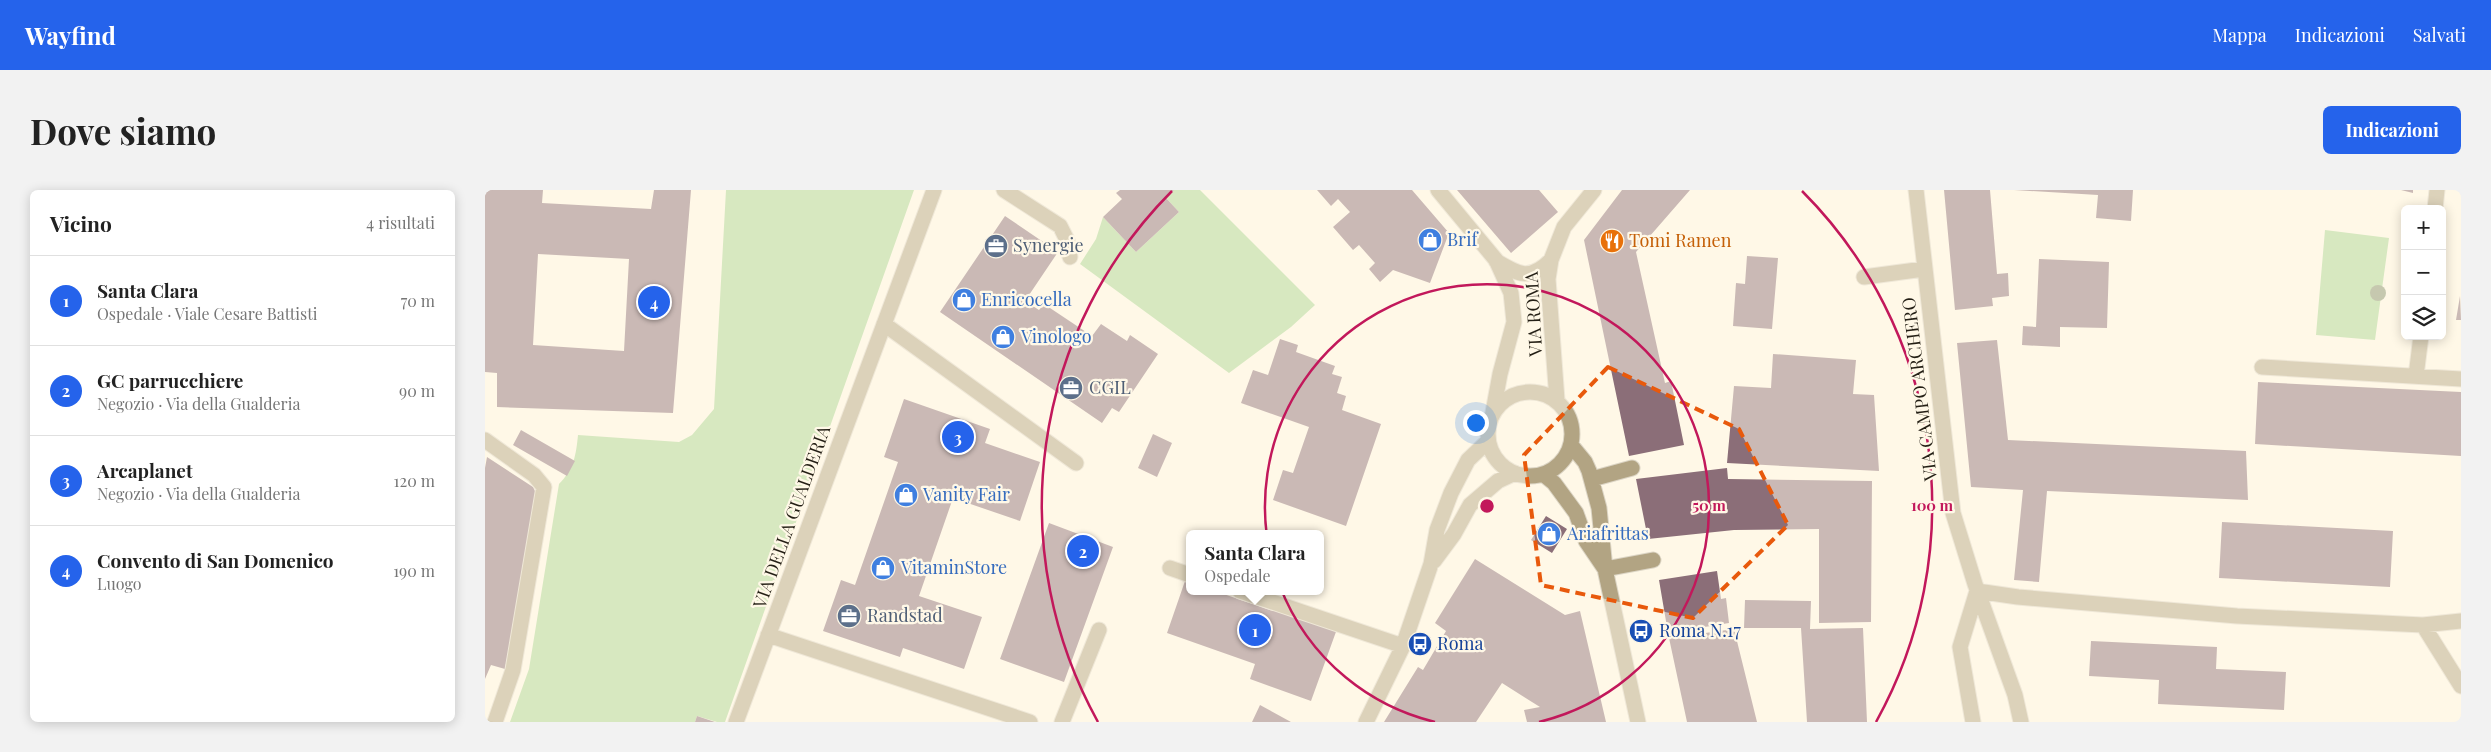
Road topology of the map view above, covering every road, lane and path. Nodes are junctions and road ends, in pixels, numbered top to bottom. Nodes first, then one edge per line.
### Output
1 (934, 190) edge
2 (1004, 190) edge
3 (1438, 190) edge
4 (1595, 190) edge
5 (1916, 190) edge
6 (2437, 190) edge
7 (2435, 205) edge
8 (1070, 258) dead end
9 (1496, 260) junction
10 (1551, 260) junction
11 (1924, 269) junction
12 (1864, 277) dead end
13 (884, 324) junction
14 (2420, 340) edge
15 (2263, 367) dead end
16 (2416, 376) junction
17 (2461, 379) edge
18 (1557, 400) junction
19 (1493, 413) junction
20 (485, 440) edge
21 (1488, 441) junction
22 (1571, 445) junction
23 (1076, 462) dead end
24 (1632, 468) dead end
25 (1515, 473) junction
26 (1543, 474) junction
27 (1592, 479) junction
28 (1653, 560) dead end
29 (1431, 564) junction
30 (1170, 568) dead end
31 (1605, 569) junction
32 (1186, 574) edge
33 (1977, 591) junction
34 (1252, 595) edge
35 (2461, 621) edge
36 (2423, 625) junction
37 (1099, 630) dead end
38 (768, 635) junction
39 (1403, 646) junction
40 (2461, 686) edge
41 (495, 722) edge
42 (736, 722) edge
43 (1030, 722) edge
44 (1062, 722) edge
45 (1366, 722) edge
46 (1638, 722) edge
47 (1973, 722) edge
48 (2021, 722) edge

1 - 13 street, VIA DELLA GUALDERIA
2 - 8 street
3 - 9 street, VIA ROMA
4 - 10 street
5 - 11 street, VIA CAMPO ARCHERO
6 - 7 street
9 - 10 street, VIA ROMA
9 - 19 street, VIA ROMA
10 - 18 street, VIA ROMA
11 - 12 street
11 - 33 street, VIA CAMPO ARCHERO
13 - 23 street
13 - 38 street, VIA DELLA GUALDERIA
14 - 16 street
15 - 16 street
16 - 17 street
18 - 19 street
18 - 22 street
19 - 21 street
20 - 41 street
21 - 25 street
21 - 29 street
22 - 26 street
22 - 27 street
24 - 27 street
25 - 26 street
25 - 29 street
26 - 31 street
27 - 31 street
28 - 31 street
29 - 39 street
30 - 32 street
31 - 46 street
33 - 36 street
33 - 47 street
33 - 48 street, VIA CAMPO ARCHERO
34 - 39 street
35 - 36 street
36 - 40 street
37 - 44 street
38 - 42 street, VIA DELLA GUALDERIA
38 - 43 street
39 - 45 street

